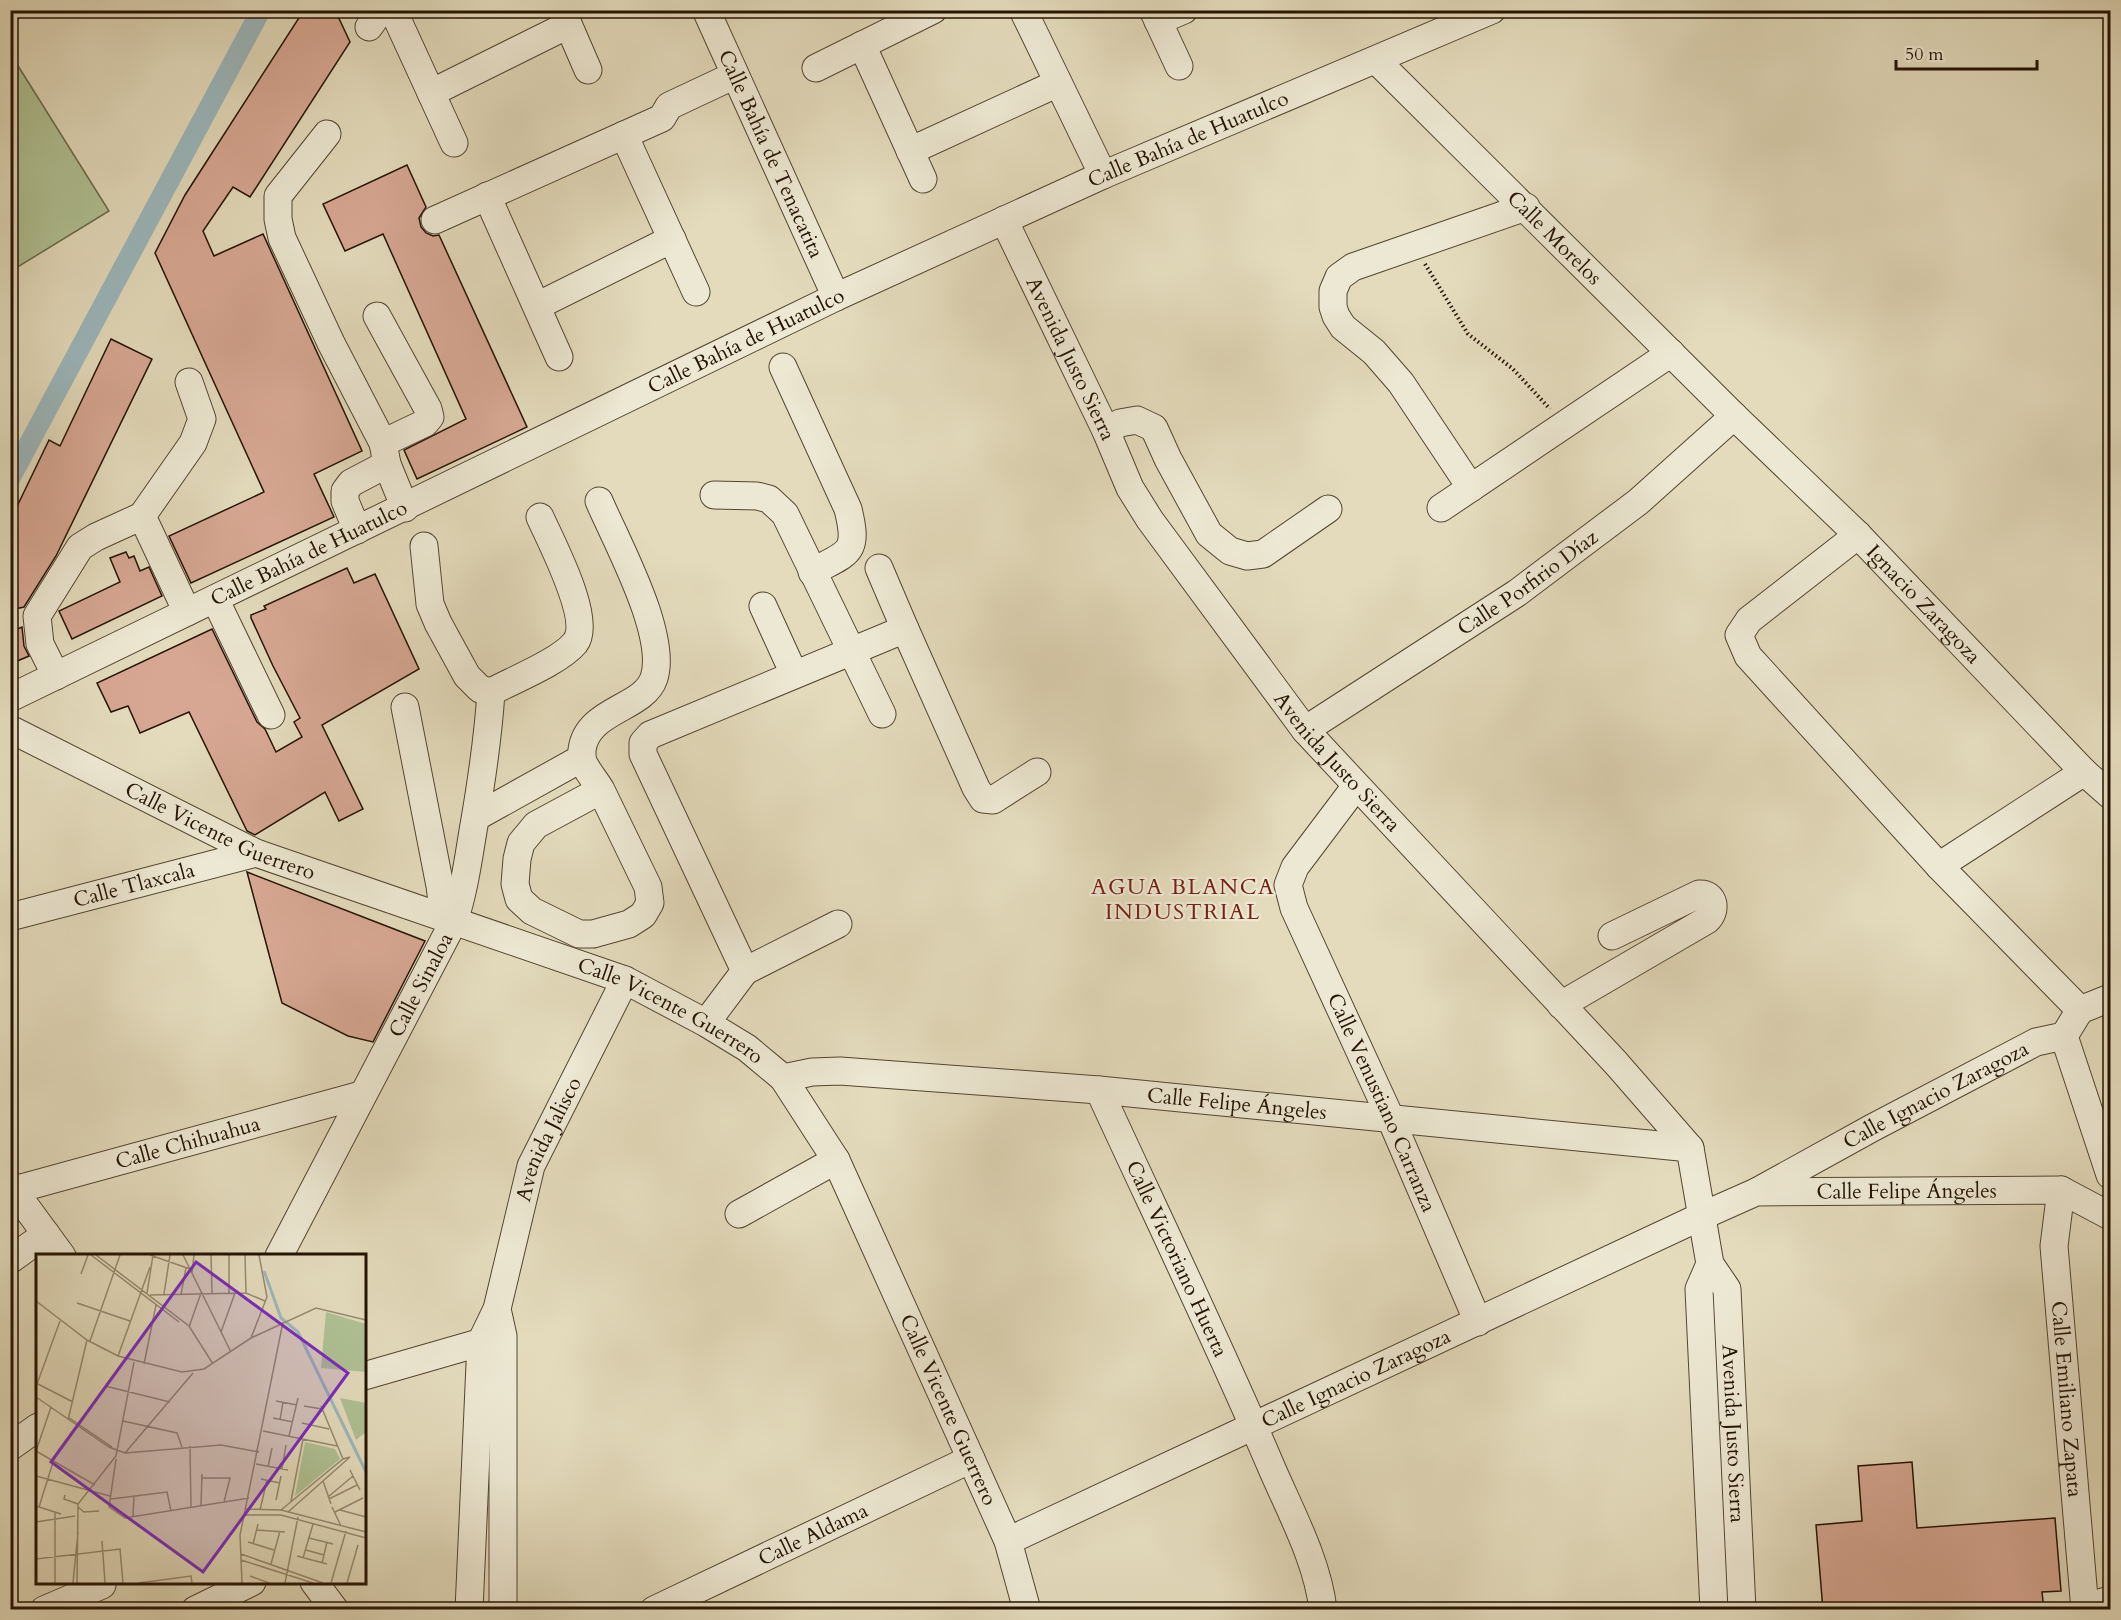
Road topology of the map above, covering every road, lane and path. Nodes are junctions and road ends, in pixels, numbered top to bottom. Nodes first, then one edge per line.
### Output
1 (393, 10) edge
2 (706, 10) edge
3 (933, 10) edge
4 (1023, 10) edge
5 (1184, 10) edge
6 (1492, 10) edge
7 (1156, 16) edge
8 (1464, 16) edge
9 (565, 18) edge
10 (862, 45) junction
11 (1376, 60) junction
12 (1179, 66) dead end
13 (816, 68) dead end
14 (588, 70) dead end
15 (739, 83) junction
16 (1051, 87) junction
17 (431, 93) junction
18 (327, 134) dead end
19 (624, 135) junction
20 (454, 143) dead end
21 (910, 151) junction
22 (923, 179) dead end
23 (1094, 179) junction
24 (487, 196) junction
25 (1526, 207) junction
26 (435, 220) dead end
27 (1004, 220) junction
28 (672, 239) junction
29 (1414, 245) junction
30 (696, 292) dead end
31 (836, 297) junction
32 (537, 306) junction
33 (377, 316) dead end
34 (1671, 353) junction
35 (560, 357) dead end
36 (783, 367) dead end
37 (189, 382) dead end
38 (1734, 416) junction
39 (1565, 425) junction
40 (1106, 431) junction
41 (385, 453) junction
42 (1471, 488) junction
43 (714, 495) dead end
44 (599, 501) dead end
45 (405, 508) junction
46 (1441, 508) dead end
47 (1328, 509) dead end
48 (142, 516) junction
49 (540, 517) dead end
50 (357, 530) junction
51 (1858, 535) junction
52 (424, 546) dead end
53 (879, 568) dead end
54 (812, 572) junction
55 (215, 599) junction
56 (763, 606) dead end
57 (187, 612) junction
58 (905, 628) junction
59 (850, 650) junction
60 (794, 674) junction
61 (56, 676) junction
62 (491, 692) junction
63 (10, 698) edge
64 (405, 707) dead end
65 (882, 714) dead end
66 (271, 715) dead end
67 (10, 729) edge
68 (1305, 729) junction
69 (582, 758) junction
70 (1037, 772) dead end
71 (2084, 772) junction
72 (1356, 786) junction
73 (601, 790) junction
74 (2110, 795) edge
75 (476, 817) junction
76 (256, 852) junction
77 (1939, 866) junction
78 (10, 917) edge
79 (449, 919) junction
80 (837, 924) dead end
81 (1612, 936) dead end
82 (745, 971) junction
83 (625, 980) junction
84 (2110, 998) edge
85 (1561, 1005) junction
86 (2080, 1010) junction
87 (706, 1023) junction
88 (2064, 1036) junction
89 (783, 1078) junction
90 (1099, 1090) junction
91 (362, 1095) junction
92 (1390, 1118) junction
93 (1690, 1148) junction
94 (836, 1160) junction
95 (2110, 1175) edge
96 (12, 1187) edge
97 (2061, 1190) junction
98 (1756, 1192) junction
99 (738, 1214) dead end
100 (1702, 1216) junction
101 (2110, 1216) edge
102 (46, 1234) junction
103 (61, 1254) edge
104 (280, 1254) edge
105 (10, 1260) edge
106 (1710, 1264) junction
107 (1478, 1322) junction
108 (492, 1339) junction
109 (366, 1375) edge
110 (1254, 1427) junction
111 (36, 1428) edge
112 (10, 1447) edge
113 (971, 1459) junction
114 (1008, 1541) junction
115 (1739, 1561) junction
116 (1712, 1562) junction
117 (503, 1582) junction
118 (103, 1584) edge
119 (248, 1584) edge
120 (316, 1584) edge
121 (470, 1597) edge
122 (2110, 1600) edge
123 (2084, 1608) edge
124 (44, 1610) edge
125 (89, 1610) edge
126 (195, 1610) edge
127 (335, 1610) edge
128 (503, 1610) edge
129 (654, 1610) edge
130 (1027, 1610) edge
131 (1323, 1610) edge
132 (1714, 1610) edge
133 (1742, 1610) edge

1 - 17 street
2 - 15 street, Calle Bahía de Tenacatita
3 - 10 street
4 - 16 street
5 - 7 street
6 - 8 street, Calle Bahía de Huatulco
7 - 12 street
8 - 11 street, Calle Bahía de Huatulco
9 - 14 street
9 - 17 street
10 - 13 street
10 - 21 street
11 - 23 street, Calle Bahía de Huatulco
11 - 25 street, Calle Morelos
15 - 19 street
15 - 31 street, Calle Bahía de Tenacatita
16 - 21 street
16 - 23 street
17 - 20 street
18 - 41 street
19 - 24 street
19 - 28 street
21 - 22 street
23 - 27 street, Calle Bahía de Huatulco
24 - 26 street
24 - 32 street
25 - 29 street
25 - 34 street, Calle Morelos
27 - 31 street, Calle Bahía de Huatulco
27 - 40 street, Avenida Justo Sierra
28 - 30 street
28 - 32 street
29 - 39 path
29 - 42 street
31 - 45 street, Calle Bahía de Huatulco
32 - 35 street
33 - 41 street
34 - 38 street, Calle Morelos
34 - 39 street
36 - 54 street
37 - 48 street
38 - 51 street, Ignacio Zaragoza
38 - 68 street, Calle Porfirio Díaz
39 - 42 street
40 - 47 street
40 - 68 street, Avenida Justo Sierra
41 - 45 street
41 - 50 street
42 - 46 street
43 - 54 street
44 - 69 street
45 - 50 street, Calle Bahía de Huatulco
48 - 57 street
48 - 61 street
49 - 62 street
50 - 55 street, Calle Bahía de Huatulco
51 - 71 street, Ignacio Zaragoza
51 - 77 street
52 - 62 street
53 - 58 street
54 - 59 street
55 - 57 street, Calle Bahía de Huatulco
55 - 66 street
56 - 60 street
57 - 61 street, Calle Bahía de Huatulco
58 - 59 street
58 - 70 street
59 - 60 street
59 - 65 street
60 - 82 street
61 - 63 street, Calle Bahía de Huatulco
62 - 75 street, Calle Sinaloa
64 - 79 street
67 - 76 street, Calle Vicente Guerrero
68 - 72 street, Avenida Justo Sierra
69 - 73 street
69 - 75 street
71 - 74 street, Ignacio Zaragoza
71 - 77 street
72 - 85 street, Avenida Justo Sierra
72 - 92 street, Calle Venustiano Carranza
73 - 73 street
75 - 79 street, Calle Sinaloa
76 - 78 street, Calle Tlaxcala
76 - 79 street, Calle Vicente Guerrero
77 - 86 street
79 - 83 street, Calle Vicente Guerrero
79 - 91 street, Calle Sinaloa
80 - 82 street
81 - 85 street
82 - 87 street
83 - 87 street, Calle Vicente Guerrero
83 - 108 street, Avenida Jalisco
84 - 86 street
85 - 93 street, Avenida Justo Sierra
86 - 88 street
87 - 89 street, Calle Vicente Guerrero
88 - 95 street
88 - 98 street, Calle Ignacio Zaragoza
89 - 90 street, Calle Felipe Ángeles
89 - 94 street, Calle Vicente Guerrero
90 - 92 street, Calle Felipe Ángeles
90 - 110 street, Calle Victoriano Huerta
91 - 96 street, Calle Chihuahua
91 - 104 street, Calle Sinaloa
92 - 93 street, Calle Felipe Ángeles
92 - 107 street, Calle Venustiano Carranza
93 - 100 street, Avenida Justo Sierra
94 - 99 street
94 - 113 street, Calle Vicente Guerrero
96 - 102 street
97 - 98 street, Calle Felipe Ángeles
97 - 101 street, Calle Felipe Ángeles
97 - 123 street, Calle Emiliano Zapata
98 - 100 street, Calle Felipe Ángeles
100 - 106 street, Avenida Justo Sierra
100 - 107 street, Calle Ignacio Zaragoza
102 - 103 street
102 - 105 street
106 - 115 street, Avenida Justo Sierra
106 - 116 street, Avenida Justo Sierra
107 - 110 street, Calle Ignacio Zaragoza
108 - 109 street
108 - 117 street, Avenida Jalisco
108 - 121 street, Avenida Jalisco
110 - 114 street, Calle Ignacio Zaragoza
110 - 131 street, Calle Victoriano Huerta
111 - 112 street
113 - 114 street, Calle Vicente Guerrero
113 - 129 street, Calle Aldama
114 - 130 street, Calle Vicente Guerrero
115 - 116 street
115 - 133 street, Avenida Justo Sierra
116 - 132 street, Avenida Justo Sierra
117 - 121 street
117 - 128 street, Avenida Jalisco
118 - 124 street
118 - 125 street
119 - 126 street
120 - 127 street
122 - 123 street

